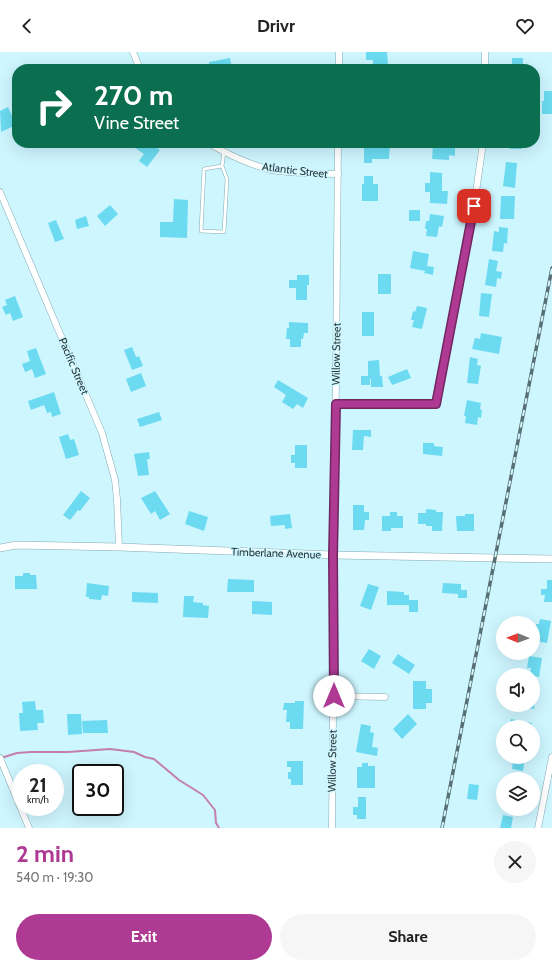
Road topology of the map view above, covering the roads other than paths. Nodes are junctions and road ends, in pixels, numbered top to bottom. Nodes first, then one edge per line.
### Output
1 (133, 52) edge
2 (339, 52) edge
3 (485, 52) edge
4 (138, 64) edge
5 (339, 64) edge
6 (485, 64) edge
7 (217, 148) edge
8 (338, 148) edge
9 (482, 148) edge
10 (224, 152) junction
11 (222, 166) junction
12 (338, 174) junction
13 (0, 192) edge
14 (336, 404) junction
15 (118, 546) junction
16 (0, 548) edge
17 (333, 556) junction
18 (552, 559) edge
19 (334, 696) junction
20 (385, 697) dead end
21 (552, 757) edge
22 (0, 758) edge
23 (29, 828) edge
24 (332, 828) edge
25 (538, 828) edge

1 - 4 street
2 - 5 street
3 - 6 street
7 - 10 street, Atlantic Street
8 - 12 street, Willow Street
9 - 14 street
10 - 11 lane
10 - 12 street, Atlantic Street
11 - 11 lane
12 - 14 street, Willow Street
13 - 15 street, Pacific Street
14 - 17 street, Willow Street
15 - 16 street, Timberlane Avenue
15 - 17 street, Timberlane Avenue
17 - 18 street, Timberlane Avenue
17 - 19 street, Willow Street
19 - 20 street
19 - 24 street, Willow Street
21 - 25 street
22 - 23 street

